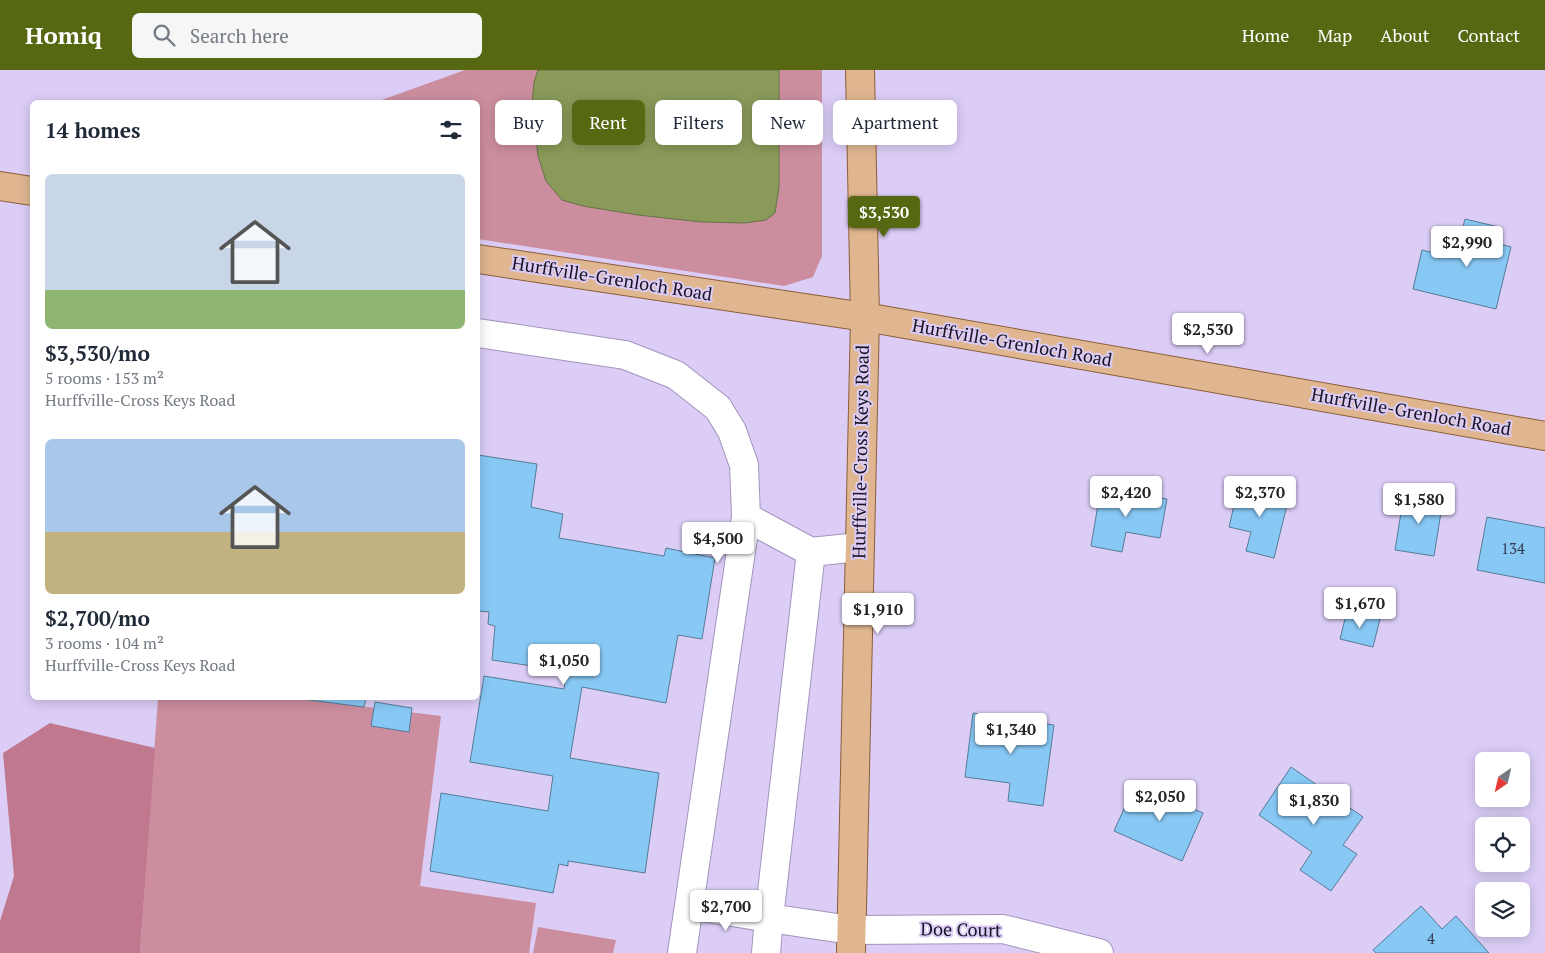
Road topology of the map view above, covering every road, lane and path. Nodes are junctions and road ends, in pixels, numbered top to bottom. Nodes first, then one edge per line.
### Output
1 (860, 70) edge
2 (0, 186) edge
3 (30, 191) edge
4 (480, 259) edge
5 (865, 317) junction
6 (480, 333) edge
7 (1545, 436) edge
8 (746, 517) junction
9 (859, 547) junction
10 (811, 552) junction
11 (690, 905) junction
12 (769, 918) junction
13 (851, 942) edge
14 (682, 953) edge
15 (766, 953) edge
16 (1099, 953) edge

1 - 5 main road, Hurffville-Cross Keys Road
2 - 3 main road
4 - 5 main road, Hurffville-Grenloch Road
5 - 7 main road, Hurffville-Grenloch Road
5 - 9 main road, Hurffville-Cross Keys Road
6 - 8 street
8 - 10 street
8 - 11 street
9 - 10 street
9 - 13 main road, Hurffville-Cross Keys Road
10 - 12 street
11 - 12 street, Doe Court
11 - 14 street
12 - 13 street, Doe Court
12 - 15 street
13 - 16 street, Doe Court

